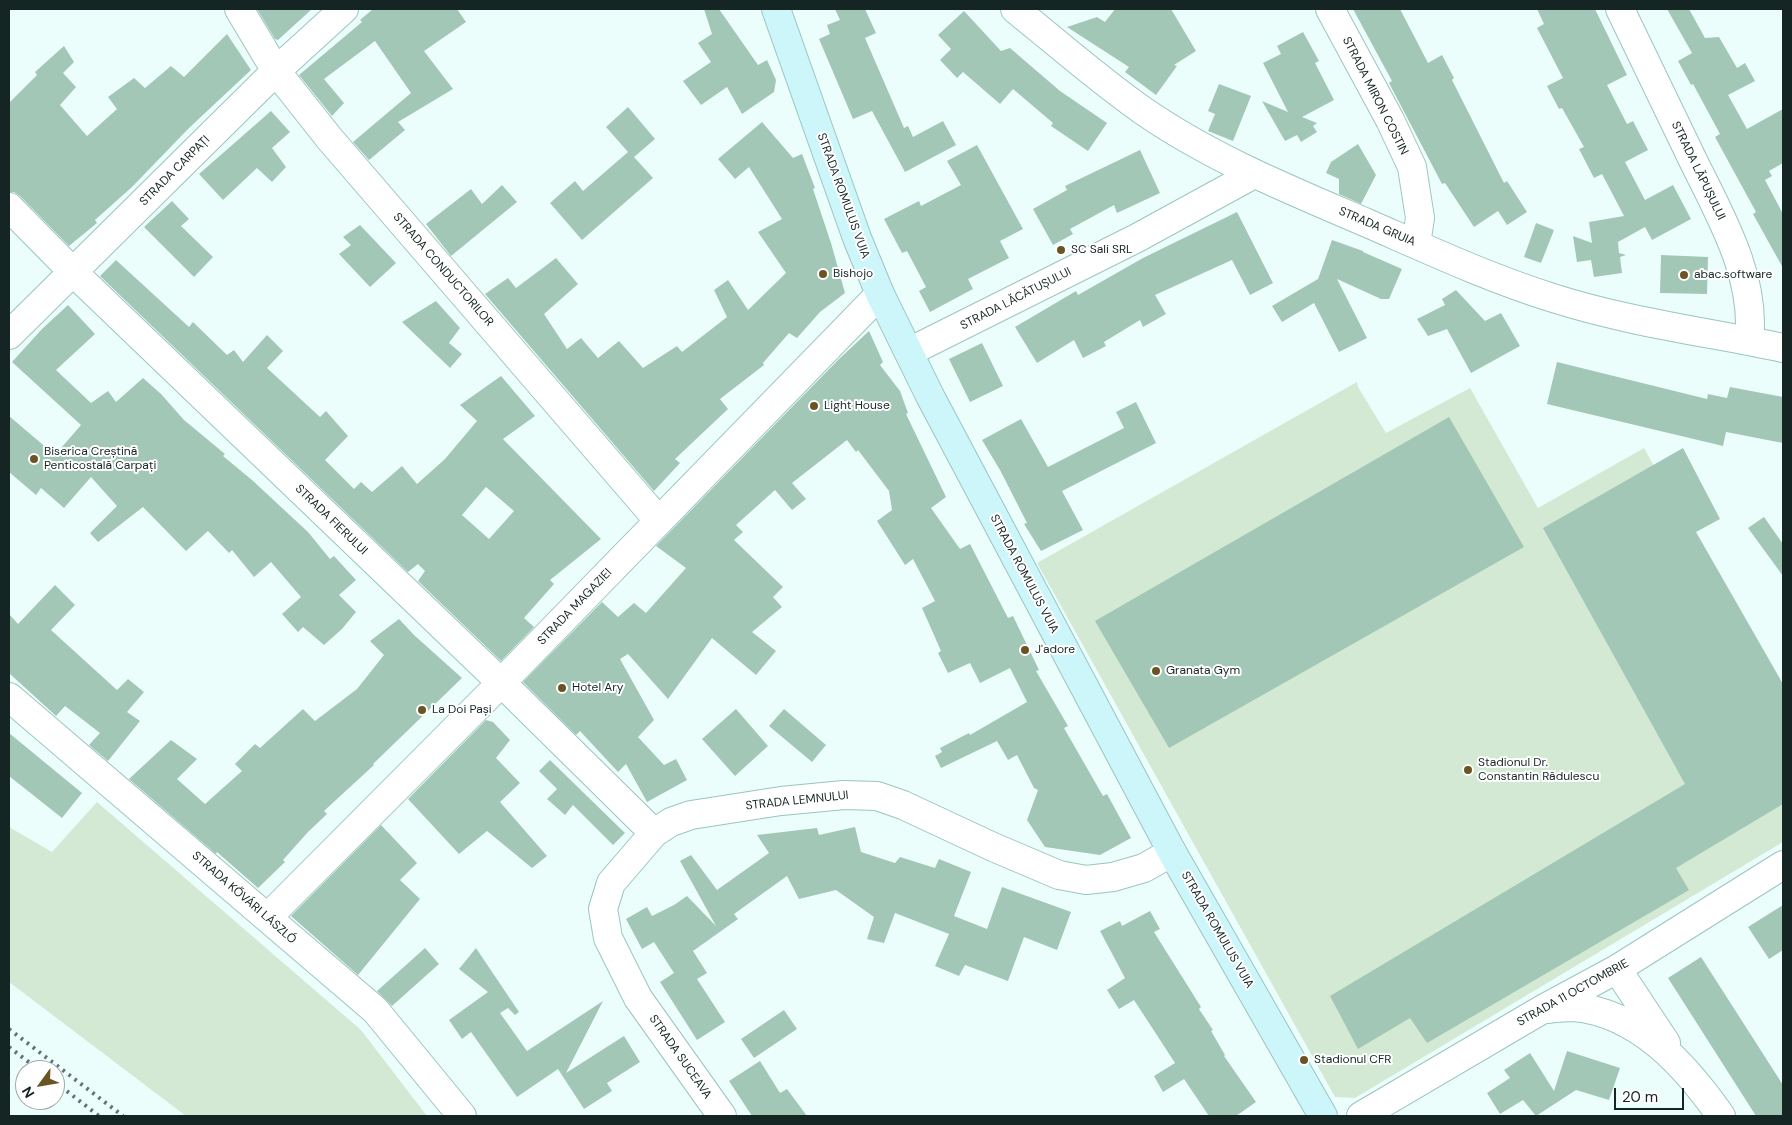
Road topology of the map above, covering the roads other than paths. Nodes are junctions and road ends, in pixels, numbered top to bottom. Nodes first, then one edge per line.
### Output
1 (239, 9) edge
2 (344, 9) edge
3 (776, 9) edge
4 (1015, 9) edge
5 (1330, 9) edge
6 (1620, 9) edge
7 (276, 71) junction
8 (1254, 174) junction
9 (9, 207) edge
10 (1416, 244) junction
11 (73, 272) junction
12 (880, 294) junction
13 (9, 335) edge
14 (1749, 341) junction
15 (1783, 348) edge
16 (909, 352) junction
17 (659, 521) junction
18 (501, 683) junction
19 (9, 697) edge
20 (654, 833) junction
21 (1172, 852) junction
22 (1783, 865) edge
23 (268, 918) junction
24 (1617, 969) junction
25 (638, 998) joint
26 (1543, 1009) junction
27 (1680, 1063) junction
28 (462, 1116) edge
29 (722, 1116) edge
30 (1322, 1116) edge
31 (1360, 1116) edge
32 (1721, 1116) edge

1 - 7 street, STRADA CONDUCTORILOR
2 - 7 street, STRADA CARPAȚI
3 - 12 street, STRADA ROMULUS VUIA
4 - 8 street, STRADA GRUIA
5 - 10 street, STRADA MIRON COSTIN
6 - 14 street, STRADA LĂPUȘULUI
7 - 11 street, STRADA CARPAȚI
7 - 17 street, STRADA CONDUCTORILOR
8 - 10 street, STRADA GRUIA
8 - 16 street, STRADA LĂCĂTUȘULUI
9 - 11 street, STRADA FIERULUI
10 - 14 street, STRADA GRUIA
11 - 13 street, STRADA CARPAȚI
11 - 18 street, STRADA FIERULUI
12 - 16 street, STRADA ROMULUS VUIA
12 - 17 street, STRADA MAGAZIEI
14 - 15 street, STRADA GRUIA
16 - 21 street, STRADA ROMULUS VUIA
17 - 18 street, STRADA MAGAZIEI
18 - 20 street, STRADA FIERULUI
18 - 23 street, STRADA MAGAZIEI
19 - 23 street, STRADA KŐVÁRI LÁSZLÓ
20 - 21 street, STRADA LEMNULUI
20 - 25 street, STRADA LEMNULUI
21 - 30 street, STRADA ROMULUS VUIA
22 - 24 street, STRADA 11 OCTOMBRIE
23 - 28 street, STRADA KŐVÁRI LÁSZLÓ
24 - 26 street, STRADA 11 OCTOMBRIE
24 - 27 street
25 - 29 street, STRADA SUCEAVA
26 - 27 street
26 - 31 street, STRADA 11 OCTOMBRIE
27 - 32 street

